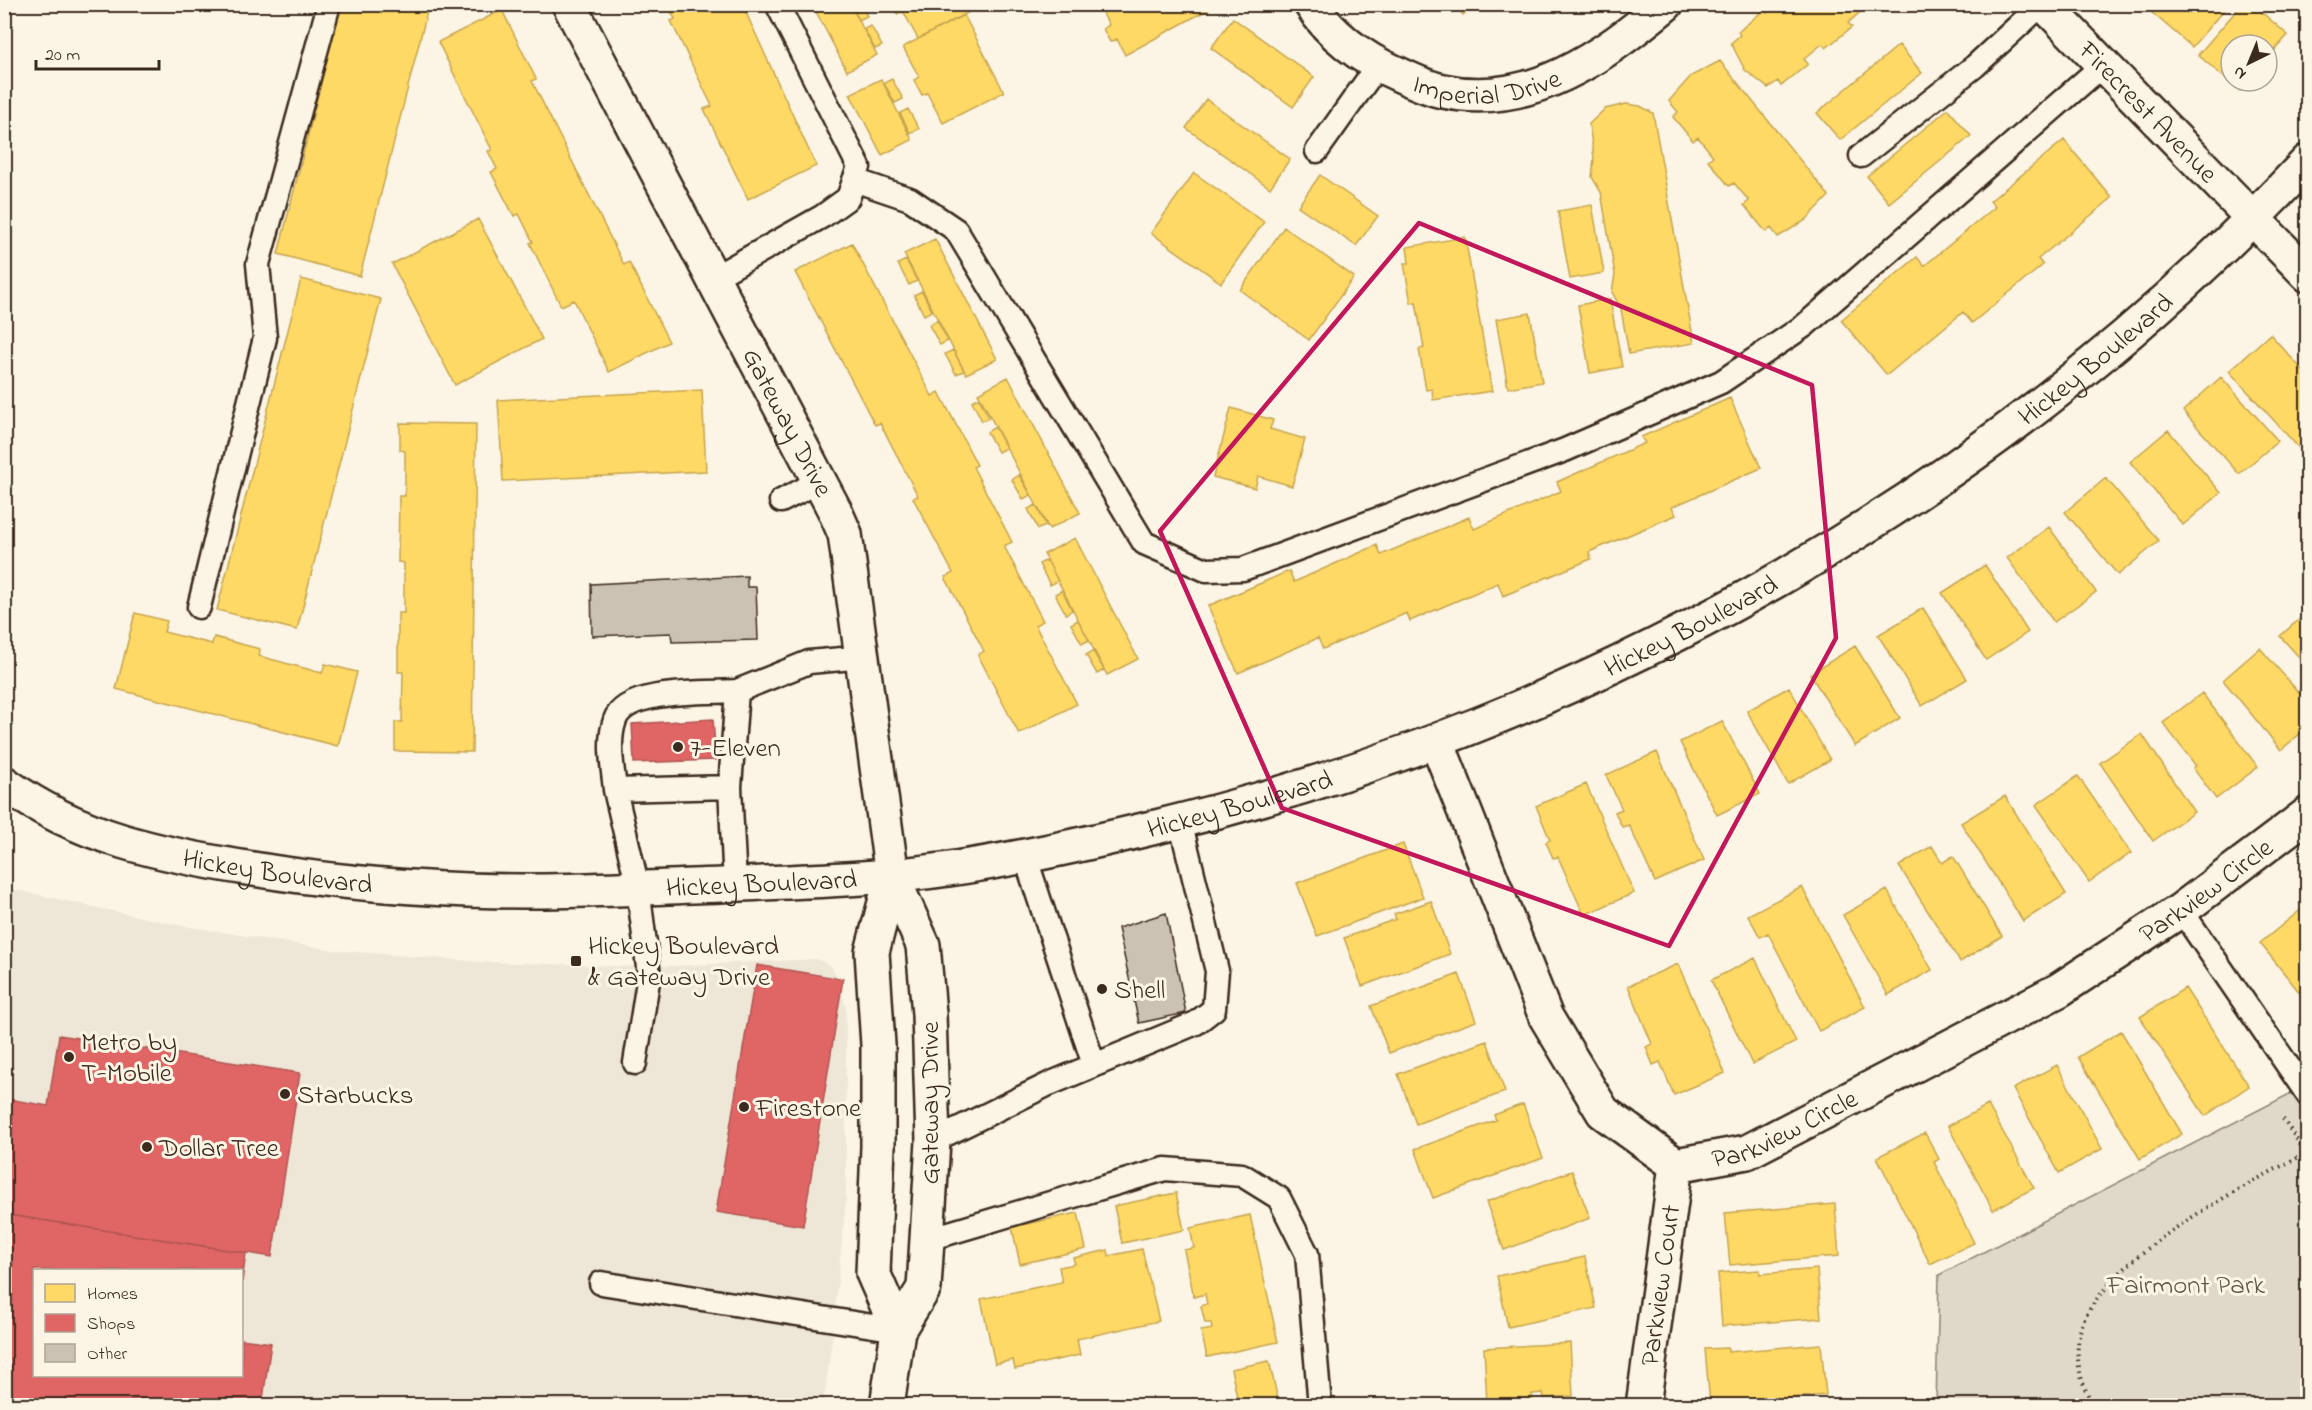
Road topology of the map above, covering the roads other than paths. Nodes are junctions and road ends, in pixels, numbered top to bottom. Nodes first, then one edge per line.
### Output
1 (329, 4) edge
2 (569, 4) edge
3 (777, 4) edge
4 (1311, 4) edge
5 (1666, 4) edge
6 (2043, 4) edge
7 (1378, 65) junction
8 (2102, 66) junction
9 (1317, 151) dead end
10 (1861, 156) dead end
11 (2307, 160) edge
12 (854, 180) junction
13 (2252, 219) junction
14 (2307, 275) edge
15 (713, 278) junction
16 (820, 481) junction
17 (781, 501) dead end
18 (199, 607) dead end
19 (864, 657) junction
20 (737, 691) junction
21 (1437, 742) junction
22 (4, 783) edge
23 (730, 787) junction
24 (615, 790) junction
25 (2307, 814) edge
26 (1180, 821) junction
27 (1024, 856) junction
28 (892, 876) junction
29 (735, 884) junction
30 (638, 888) junction
31 (2181, 910) junction
32 (635, 1063) dead end
33 (1094, 1065) junction
34 (2307, 1095) edge
35 (933, 1141) junction
36 (1676, 1166) junction
37 (929, 1239) junction
38 (601, 1283) dead end
39 (898, 1330) junction
40 (887, 1406) edge
41 (1320, 1406) edge
42 (1643, 1406) edge

1 - 18 lane
2 - 15 street, Gateway Drive
3 - 12 lane
4 - 7 street, Imperial Drive
5 - 7 street, Imperial Drive
6 - 8 street, Firecrest Avenue
6 - 10 lane
7 - 9 lane
8 - 12 lane
8 - 13 street, Firecrest Avenue
11 - 13 street, Hickey Boulevard
12 - 15 lane
13 - 14 street
13 - 21 street, Hickey Boulevard
15 - 16 street, Gateway Drive
16 - 17 lane
16 - 19 street, Gateway Drive
19 - 20 lane
19 - 28 street, Gateway Drive
20 - 23 lane
20 - 24 lane
21 - 26 street, Hickey Boulevard
21 - 36 street, Parkview Circle
22 - 30 street, Hickey Boulevard
23 - 24 lane
23 - 29 lane
24 - 30 lane
25 - 31 street, Parkview Circle
26 - 27 street, Hickey Boulevard
26 - 33 lane
27 - 28 street, Hickey Boulevard
27 - 33 lane
28 - 29 street, Hickey Boulevard
28 - 35 street, Gateway Drive
28 - 39 street, Gateway Drive
29 - 30 street, Hickey Boulevard
30 - 32 lane
31 - 34 lane
31 - 36 street, Parkview Circle
33 - 35 lane
35 - 37 street, Gateway Drive
36 - 42 street, Parkview Court
37 - 39 street, Gateway Drive
37 - 41 lane
38 - 39 lane
39 - 40 street, Gateway Drive

